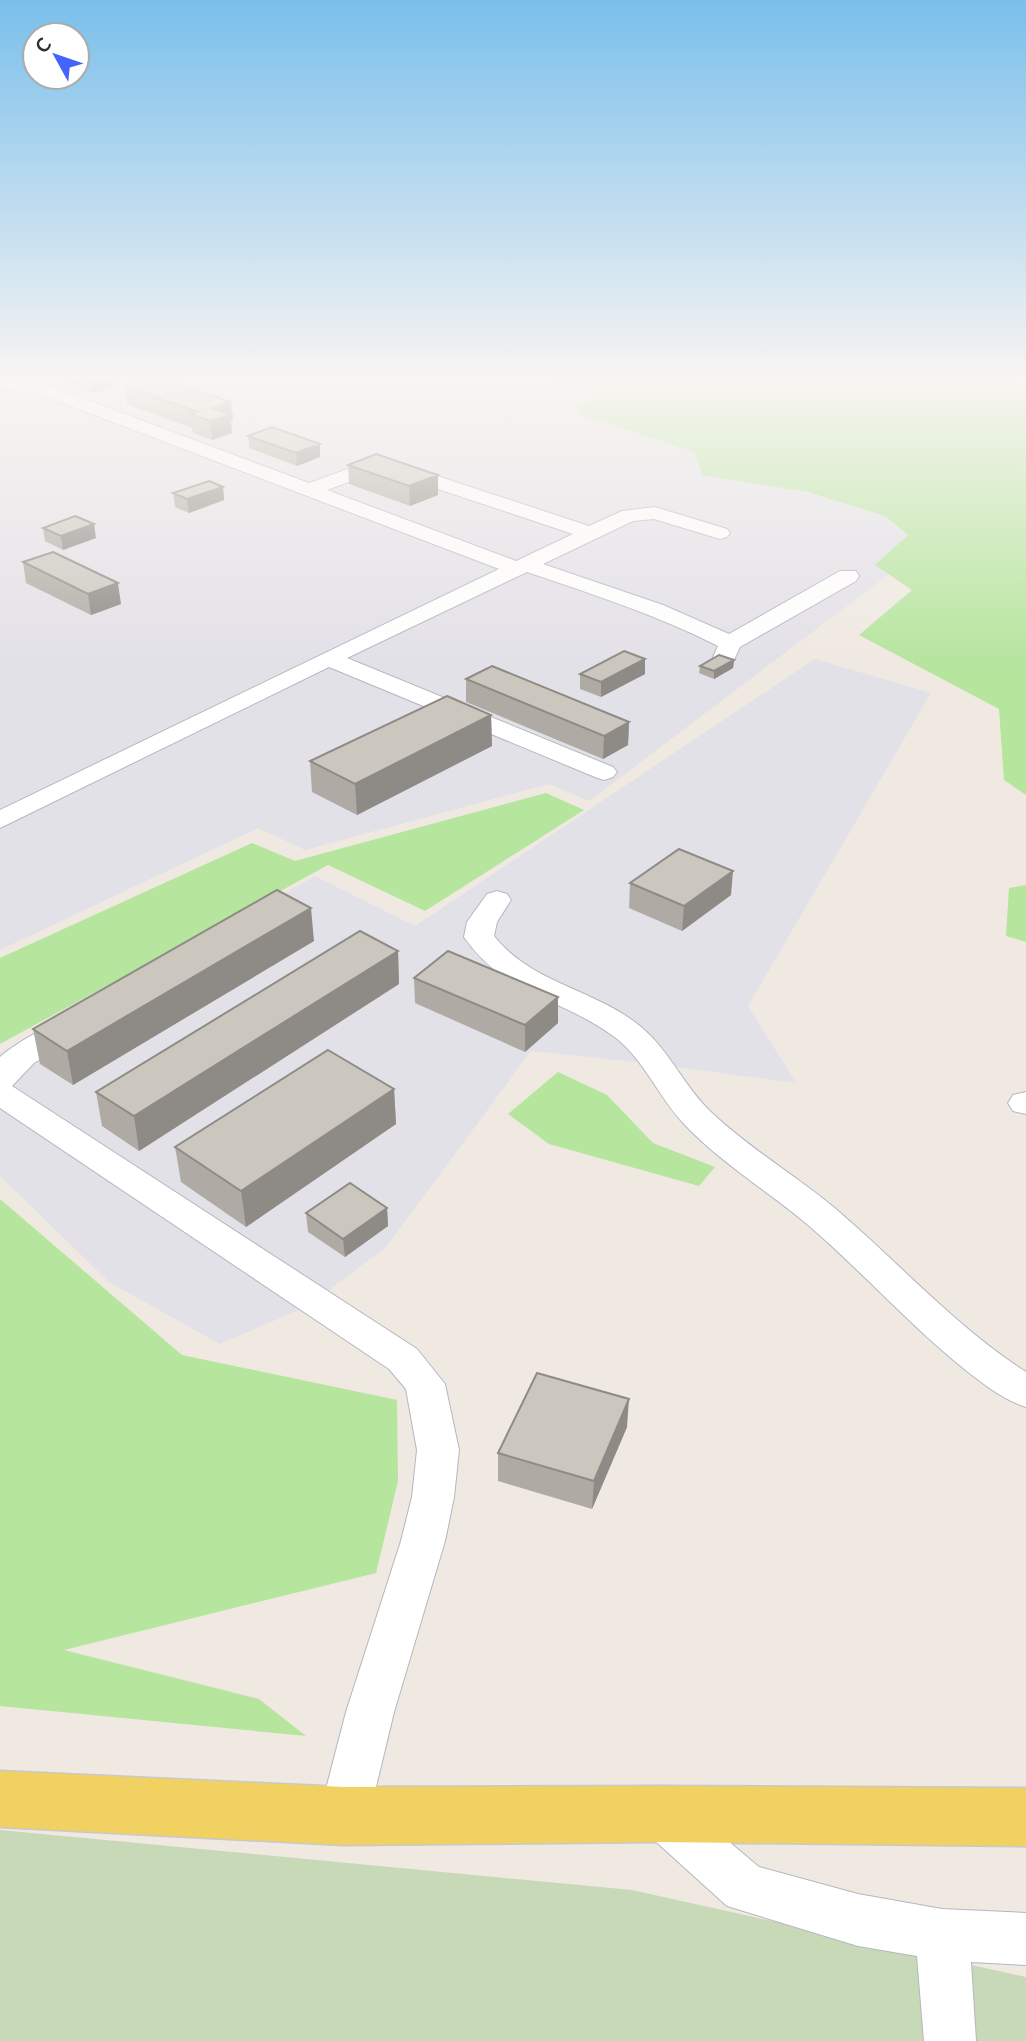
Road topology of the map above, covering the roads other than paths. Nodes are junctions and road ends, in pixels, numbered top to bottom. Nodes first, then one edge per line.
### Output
1 (264, 473) edge
2 (353, 473) edge
3 (411, 473) edge
4 (309, 490) junction
5 (590, 533) junction
6 (719, 533) dead end
7 (523, 567) junction
8 (848, 576) dead end
9 (328, 658) junction
10 (604, 772) dead end
11 (0, 820) edge
12 (497, 900) dead end
13 (98, 1013) edge
14 (0, 1079) edge
15 (0, 1093) edge
16 (1026, 1392) edge
17 (0, 1799) edge
18 (660, 1814) junction
19 (345, 1816) junction
20 (1026, 1817) edge
21 (942, 1935) junction
22 (1026, 1939) edge
23 (950, 2037) dead end

1 - 4 lane
2 - 4 lane
3 - 5 lane
4 - 7 lane
5 - 6 lane
5 - 7 lane
7 - 8 lane
7 - 9 lane
9 - 10 lane
9 - 11 lane
12 - 16 lane
13 - 14 lane
15 - 19 lane
17 - 19 main road
18 - 19 main road
18 - 20 main road
18 - 21 lane
21 - 22 lane
21 - 23 lane

